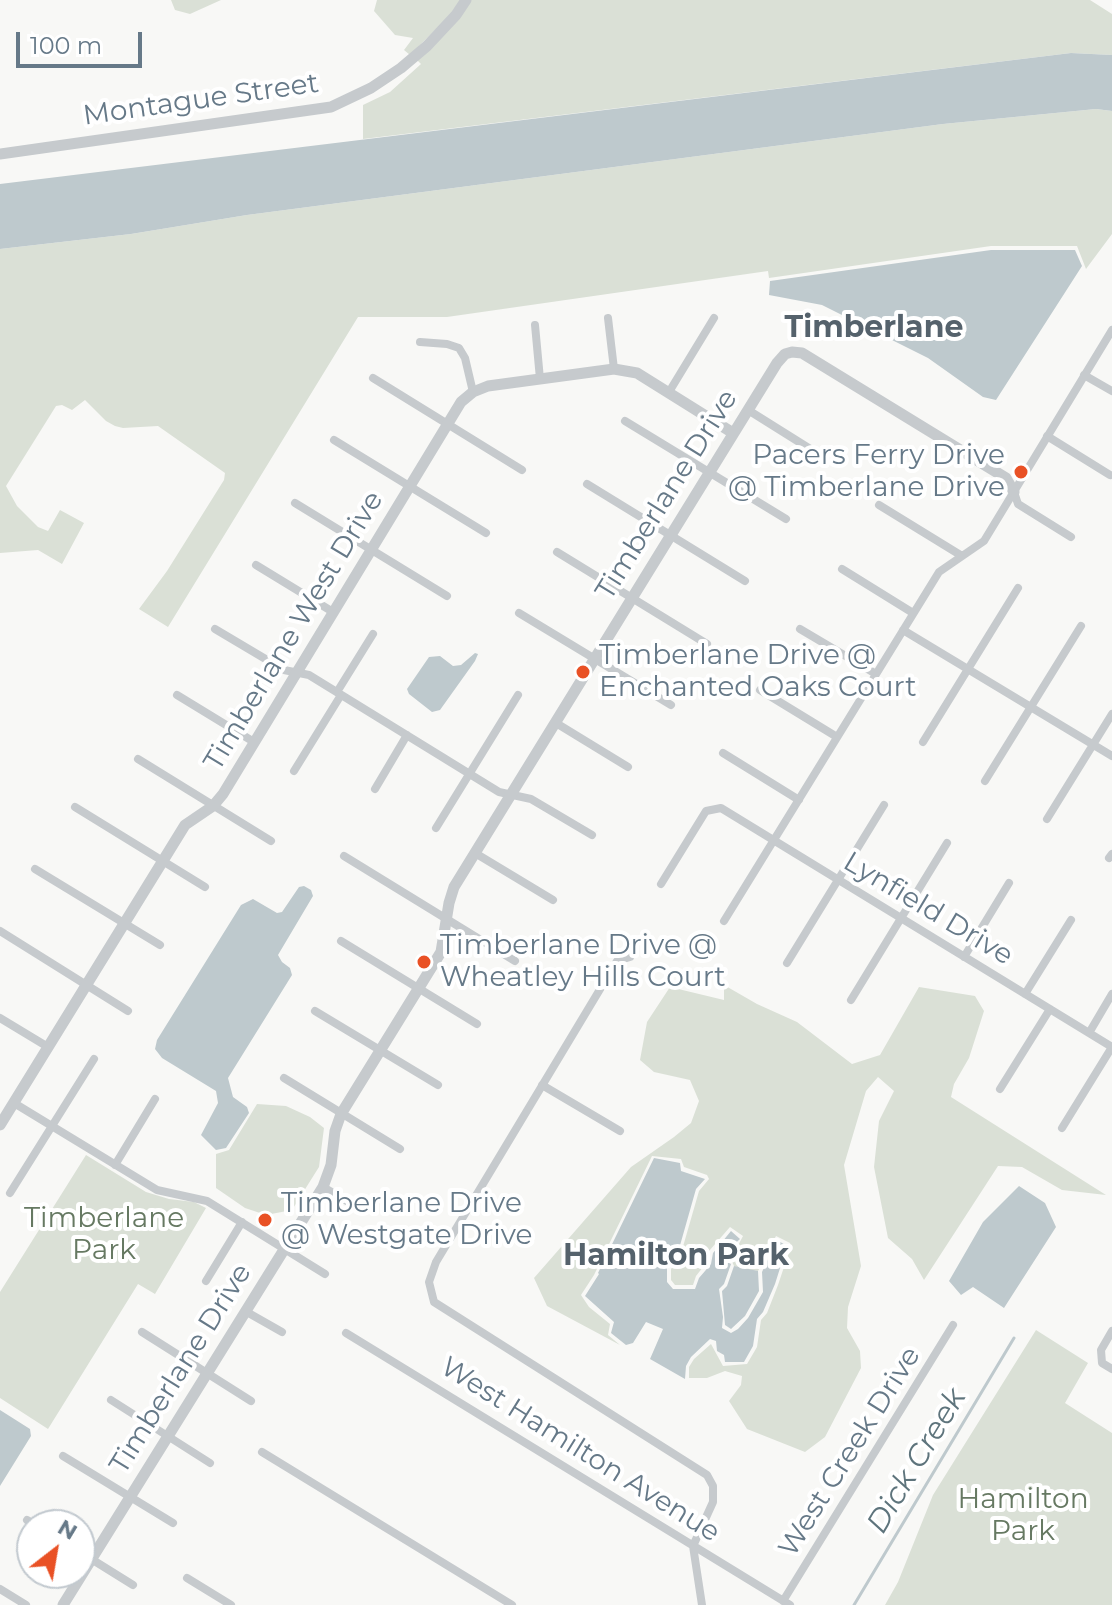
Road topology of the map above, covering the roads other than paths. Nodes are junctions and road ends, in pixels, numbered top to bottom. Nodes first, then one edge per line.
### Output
1 (466, 0) edge
2 (0, 154) edge
3 (608, 318) dead end
4 (714, 318) dead end
5 (535, 325) dead end
6 (1112, 330) edge
7 (420, 342) dead end
8 (614, 369) junction
9 (1084, 375) junction
10 (373, 378) dead end
11 (540, 379) junction
12 (1112, 391) edge
13 (473, 392) junction
14 (669, 392) junction
15 (748, 410) junction
16 (625, 421) dead end
17 (447, 424) junction
18 (733, 433) junction
19 (1047, 436) junction
20 (334, 440) dead end
21 (823, 457) dead end
22 (522, 470) dead end
23 (709, 473) junction
24 (1110, 475) dead end
25 (587, 484) dead end
26 (409, 487) junction
27 (1014, 492) junction
28 (295, 503) dead end
29 (879, 505) dead end
30 (786, 519) dead end
31 (486, 533) dead end
32 (670, 535) junction
33 (1071, 537) dead end
34 (372, 549) junction
35 (557, 552) dead end
36 (962, 556) junction
37 (256, 565) dead end
38 (842, 569) dead end
39 (745, 581) dead end
40 (1018, 588) dead end
41 (447, 596) dead end
42 (632, 598) junction
43 (333, 612) junction
44 (519, 613) dead end
45 (913, 613) junction
46 (1081, 626) dead end
47 (215, 629) dead end
48 (800, 629) dead end
49 (903, 630) junction
50 (373, 634) dead end
51 (707, 644) dead end
52 (594, 659) junction
53 (968, 668) junction
54 (296, 673) junction
55 (876, 674) junction
56 (760, 690) dead end
57 (339, 694) junction
58 (177, 695) dead end
59 (518, 695) dead end
60 (671, 705) dead end
61 (1031, 707) junction
62 (1112, 714) edge
63 (556, 723) junction
64 (407, 735) junction
65 (837, 737) junction
66 (254, 742) junction
67 (923, 742) dead end
68 (1093, 745) junction
69 (723, 753) dead end
70 (1112, 756) edge
71 (138, 759) dead end
72 (628, 767) dead end
73 (294, 771) dead end
74 (470, 774) junction
75 (985, 781) dead end
76 (375, 789) dead end
77 (512, 793) junction
78 (799, 800) junction
79 (884, 805) dead end
80 (213, 806) junction
81 (75, 807) dead end
82 (1047, 819) dead end
83 (436, 828) dead end
84 (592, 835) dead end
85 (271, 841) dead end
86 (773, 841) junction
87 (947, 843) dead end
88 (475, 853) junction
89 (344, 856) dead end
90 (162, 861) junction
91 (35, 869) dead end
92 (838, 880) junction
93 (1009, 883) dead end
94 (661, 884) dead end
95 (205, 887) dead end
96 (553, 900) dead end
97 (901, 919) junction
98 (447, 920) junction
99 (1071, 920) dead end
100 (724, 921) dead end
101 (124, 922) junction
102 (0, 931) edge
103 (341, 941) dead end
104 (160, 945) dead end
105 (630, 957) dead end
106 (964, 957) junction
107 (515, 961) dead end
108 (787, 963) dead end
109 (87, 984) junction
110 (419, 989) junction
111 (1025, 994) junction
112 (1112, 994) edge
113 (851, 1000) dead end
114 (1050, 1009) junction
115 (128, 1011) dead end
116 (315, 1011) dead end
117 (0, 1018) edge
118 (477, 1024) dead end
119 (1089, 1033) junction
120 (48, 1047) junction
121 (1112, 1047) edge
122 (380, 1051) junction
123 (94, 1059) dead end
124 (284, 1078) dead end
125 (438, 1085) dead end
126 (542, 1085) junction
127 (1000, 1089) dead end
128 (155, 1099) dead end
129 (8, 1106) edge
130 (341, 1114) junction
131 (0, 1125) edge
132 (53, 1127) junction
133 (1062, 1128) dead end
134 (620, 1131) dead end
135 (400, 1149) dead end
136 (115, 1165) junction
137 (323, 1187) junction
138 (10, 1193) dead end
139 (362, 1210) dead end
140 (242, 1222) junction
141 (284, 1248) junction
142 (325, 1274) dead end
143 (206, 1281) dead end
144 (245, 1311) junction
145 (953, 1325) dead end
146 (1112, 1331) edge
147 (142, 1332) dead end
148 (282, 1332) dead end
149 (346, 1333) dead end
150 (1112, 1369) edge
151 (207, 1373) junction
152 (111, 1400) dead end
153 (251, 1401) dead end
154 (168, 1435) junction
155 (262, 1452) dead end
156 (63, 1456) dead end
157 (210, 1463) dead end
158 (130, 1497) junction
159 (173, 1523) dead end
160 (693, 1546) junction
161 (96, 1551) edge
162 (96, 1562) edge
163 (187, 1578) dead end
164 (133, 1585) dead end
165 (0, 1589) edge
166 (786, 1603) edge
167 (26, 1605) edge
168 (231, 1605) edge
169 (512, 1605) edge
170 (702, 1605) edge

1 - 2 street, Montague Street
3 - 8 street
4 - 14 street
5 - 11 street
6 - 9 street
7 - 13 street
8 - 11 street
8 - 14 street
9 - 12 street
9 - 19 street
10 - 17 street
11 - 13 street
13 - 17 street, Timberlane West Drive
14 - 18 street
15 - 18 street, Timberlane Drive
15 - 21 street
15 - 27 street, Timberlane Drive
16 - 23 street
17 - 22 street
17 - 26 street, Timberlane West Drive
18 - 23 street, Timberlane Drive
19 - 24 street
19 - 27 street
20 - 26 street
23 - 30 street
23 - 32 street, Timberlane Drive
25 - 32 street
26 - 31 street
26 - 34 street, Timberlane West Drive
27 - 33 street
27 - 36 street
28 - 34 street
29 - 36 street
32 - 39 street
32 - 42 street, Timberlane Drive
34 - 41 street
34 - 43 street, Timberlane West Drive
35 - 42 street
36 - 45 street
37 - 43 street
38 - 45 street
40 - 53 street
42 - 51 street
42 - 52 street, Timberlane Drive
43 - 54 street, Timberlane West Drive
44 - 52 street
45 - 49 street
46 - 61 street
47 - 54 street
48 - 55 street
49 - 53 street
49 - 55 street
50 - 57 street
52 - 60 street
52 - 63 street, Timberlane Drive
53 - 61 street
53 - 67 street
54 - 57 street
54 - 66 street, Timberlane West Drive
55 - 65 street
56 - 65 street
57 - 64 street
57 - 73 street
58 - 66 street
59 - 74 street
61 - 68 street
61 - 75 street
62 - 68 street
63 - 72 street
63 - 77 street, Timberlane Drive
64 - 74 street
64 - 76 street
65 - 78 street
66 - 80 street, Timberlane West Drive
68 - 70 street
68 - 82 street
69 - 78 street
71 - 80 street
74 - 77 street
74 - 83 street
77 - 84 street
77 - 88 street, Timberlane Drive
78 - 86 street
79 - 92 street
80 - 85 street
80 - 90 street, Timberlane West Drive
81 - 90 street
86 - 92 street, Lynfield Drive
86 - 94 street, Lynfield Drive
86 - 100 street
87 - 97 street
88 - 96 street
88 - 98 street, Timberlane Drive
89 - 98 street
90 - 95 street
90 - 101 street, Timberlane West Drive
91 - 101 street
92 - 97 street, Lynfield Drive
92 - 108 street
93 - 106 street
97 - 106 street, Lynfield Drive
97 - 113 street
98 - 107 street
98 - 110 street, Timberlane Drive
99 - 111 street
101 - 104 street
101 - 109 street, Timberlane West Drive
102 - 109 street
103 - 110 street
105 - 126 street
106 - 111 street, Lynfield Drive
109 - 115 street
109 - 120 street, Timberlane West Drive
110 - 118 street
110 - 122 street, Timberlane Drive
111 - 114 street, Lynfield Drive
112 - 119 street
114 - 119 street, Lynfield Drive
114 - 127 street
116 - 122 street
117 - 120 street
119 - 121 street, Lynfield Drive
120 - 129 street, Timberlane West Drive
121 - 133 street
122 - 125 street
122 - 130 street, Timberlane Drive
123 - 132 street
124 - 130 street
126 - 134 street
126 - 160 street
128 - 136 street
129 - 131 street, Timberlane West Drive
129 - 132 street
130 - 135 street
130 - 137 street, Timberlane Drive
132 - 136 street
132 - 138 street
136 - 140 street
137 - 139 street
137 - 141 street, Timberlane Drive
140 - 141 street
140 - 143 street
141 - 142 street
141 - 144 street, Timberlane Drive
144 - 148 street
144 - 151 street, Timberlane Drive
145 - 166 street, West Creek Drive
146 - 150 street
147 - 151 street
149 - 160 street, West Hamilton Avenue
151 - 153 street
151 - 154 street, Timberlane Drive
152 - 154 street
154 - 157 street
154 - 158 street, Timberlane Drive
155 - 169 street
156 - 158 street
158 - 159 street
158 - 161 street, Timberlane Drive
160 - 166 street, West Hamilton Avenue
160 - 170 street
162 - 164 street
163 - 168 street
165 - 167 street

